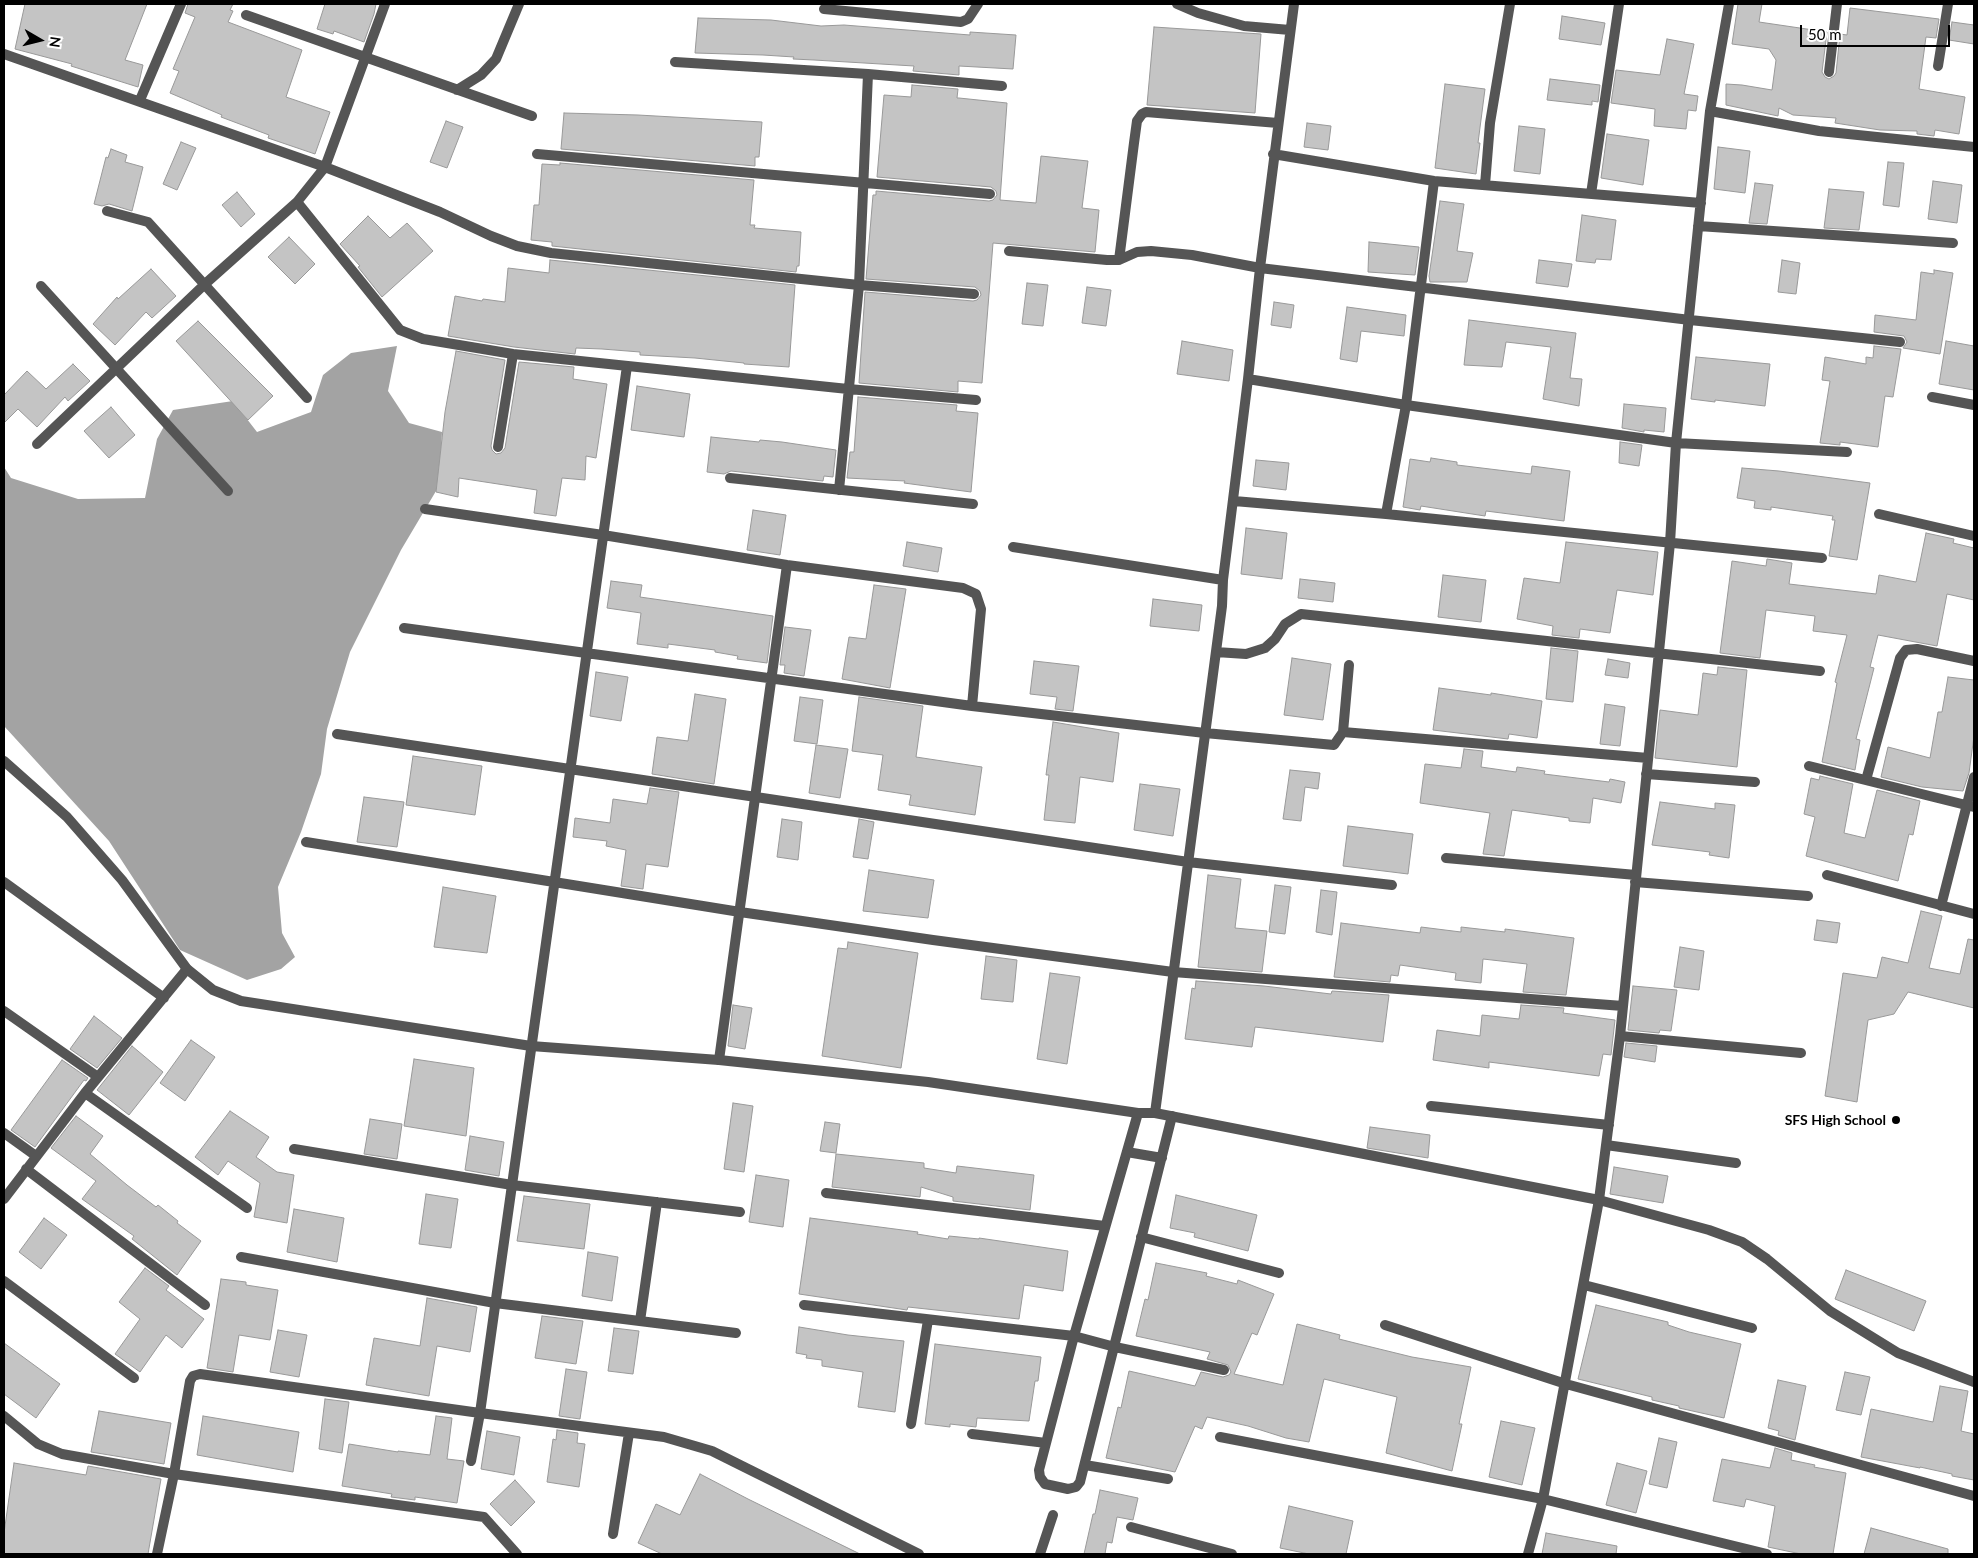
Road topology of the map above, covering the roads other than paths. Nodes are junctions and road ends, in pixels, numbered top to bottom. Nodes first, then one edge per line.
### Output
1 (181, 4) edge
2 (385, 4) edge
3 (519, 4) edge
4 (978, 4) edge
5 (1177, 4) edge
6 (1294, 4) edge
7 (1510, 4) edge
8 (1619, 4) edge
9 (1729, 4) edge
10 (1837, 4) edge
11 (1948, 4) edge
12 (824, 9) dead end
13 (246, 15) dead end
14 (1290, 30) junction
15 (4, 54) edge
16 (365, 58) junction
17 (675, 62) dead end
18 (1938, 66) dead end
19 (1828, 72) dead end
20 (868, 74) junction
21 (1002, 86) dead end
22 (457, 90) junction
23 (140, 100) junction
24 (1710, 111) junction
25 (532, 116) dead end
26 (1278, 123) junction
27 (1974, 147) edge
28 (537, 154) dead end
29 (1273, 154) junction
30 (325, 167) junction
31 (1434, 181) junction
32 (863, 184) junction
33 (1485, 185) junction
34 (990, 194) dead end
35 (1591, 194) junction
36 (297, 202) junction
37 (1701, 203) junction
38 (107, 211) dead end
39 (1698, 226) junction
40 (1953, 243) dead end
41 (1009, 251) dead end
42 (1119, 260) junction
43 (1260, 268) junction
44 (205, 284) junction
45 (859, 285) junction
46 (41, 286) dead end
47 (1421, 288) junction
48 (974, 294) dead end
49 (1690, 320) junction
50 (1900, 342) dead end
51 (513, 354) junction
52 (627, 366) junction
53 (117, 368) junction
54 (1248, 379) junction
55 (848, 389) junction
56 (1932, 397) dead end
57 (307, 398) dead end
58 (976, 400) dead end
59 (1406, 405) junction
60 (1974, 405) edge
61 (37, 444) dead end
62 (1676, 444) junction
63 (498, 447) dead end
64 (1847, 452) dead end
65 (730, 478) dead end
66 (839, 490) junction
67 (228, 491) dead end
68 (1234, 501) junction
69 (973, 504) dead end
70 (425, 509) dead end
71 (1386, 514) junction
72 (1879, 514) dead end
73 (603, 535) junction
74 (1974, 536) edge
75 (1670, 543) junction
76 (1013, 547) dead end
77 (1822, 558) dead end
78 (787, 565) junction
79 (1223, 580) junction
80 (404, 628) dead end
81 (587, 651) junction
82 (1216, 652) junction
83 (1658, 653) junction
84 (1974, 661) edge
85 (1349, 665) dead end
86 (1820, 671) dead end
87 (770, 679) junction
88 (972, 706) junction
89 (1343, 732) junction
90 (1205, 733) junction
91 (337, 734) dead end
92 (1648, 758) junction
93 (4, 761) edge
94 (1809, 766) dead end
95 (570, 768) junction
96 (1646, 774) junction
97 (1974, 777) edge
98 (1866, 780) junction
99 (1755, 782) dead end
100 (754, 796) junction
101 (1970, 806) edge
102 (306, 842) dead end
103 (1446, 858) dead end
104 (1188, 862) junction
105 (1827, 875) dead end
106 (1635, 878) junction
107 (4, 882) edge
108 (554, 882) junction
109 (1392, 885) dead end
110 (1808, 896) dead end
111 (1941, 906) junction
112 (740, 912) junction
113 (1974, 914) edge
114 (187, 969) junction
115 (1173, 972) junction
116 (164, 998) junction
117 (1623, 1006) junction
118 (4, 1011) edge
119 (1620, 1036) junction
120 (531, 1046) junction
121 (1801, 1053) dead end
122 (719, 1060) junction
123 (98, 1077) junction
124 (85, 1093) junction
125 (1431, 1106) dead end
126 (1155, 1113) junction
127 (1138, 1114) junction
128 (1172, 1116) junction
129 (1609, 1125) junction
130 (4, 1133) edge
131 (1606, 1145) junction
132 (294, 1149) dead end
133 (1127, 1152) junction
134 (36, 1156) junction
135 (1162, 1158) junction
136 (1736, 1163) dead end
137 (26, 1169) junction
138 (512, 1185) junction
139 (826, 1193) dead end
140 (4, 1199) edge
141 (1599, 1200) junction
142 (657, 1202) junction
143 (247, 1208) dead end
144 (740, 1212) dead end
145 (1105, 1226) junction
146 (1141, 1237) junction
147 (241, 1257) dead end
148 (1279, 1273) dead end
149 (4, 1281) edge
150 (1584, 1285) junction
151 (495, 1303) junction
152 (205, 1305) dead end
153 (804, 1305) dead end
154 (928, 1320) junction
155 (640, 1321) junction
156 (1385, 1325) dead end
157 (1752, 1328) dead end
158 (736, 1334) dead end
159 (1074, 1336) junction
160 (1116, 1347) junction
161 (1224, 1370) dead end
162 (134, 1378) dead end
163 (1974, 1382) edge
164 (1566, 1384) junction
165 (480, 1413) junction
166 (4, 1416) edge
167 (911, 1424) dead end
168 (628, 1433) junction
169 (972, 1434) dead end
170 (1220, 1437) dead end
171 (1046, 1443) junction
172 (471, 1460) dead end
173 (1085, 1465) junction
174 (174, 1474) junction
175 (1168, 1479) dead end
176 (1974, 1496) edge
177 (1543, 1499) junction
178 (1052, 1515) dead end
179 (1131, 1527) dead end
180 (613, 1534) dead end
181 (157, 1554) edge
182 (517, 1554) edge
183 (919, 1554) edge
184 (1040, 1554) edge
185 (1232, 1554) edge
186 (1528, 1554) edge
187 (1767, 1554) edge

1 - 23 street
2 - 16 street
3 - 22 street
4 - 12 street
5 - 14 street
6 - 14 street
7 - 33 street
8 - 35 street
9 - 24 street
10 - 19 street
11 - 18 street
13 - 16 street
14 - 26 street
15 - 23 street
16 - 22 street
16 - 30 street
17 - 20 street
20 - 21 street
20 - 32 street
22 - 25 street
23 - 30 street
24 - 27 street
24 - 37 street
26 - 29 street
26 - 42 street
28 - 32 street
29 - 31 street
29 - 43 street
30 - 36 street
30 - 45 street
31 - 33 street
31 - 47 street
32 - 34 street
32 - 45 street
33 - 35 street
35 - 37 street
36 - 44 street
36 - 51 street
37 - 39 street
38 - 44 street
39 - 40 street
39 - 49 street
41 - 42 street
42 - 43 street
43 - 47 street
43 - 54 street
44 - 53 street
44 - 57 street
45 - 48 street
45 - 55 street
46 - 53 street
47 - 49 street
47 - 59 street
49 - 50 street
49 - 62 street
51 - 52 street
51 - 63 street
52 - 55 street
52 - 73 street
53 - 61 street
53 - 67 street
54 - 59 street
54 - 68 street
55 - 58 street
55 - 66 street
56 - 60 street
59 - 62 street
59 - 71 street
62 - 64 street
62 - 75 street
65 - 66 street
66 - 69 street
68 - 71 street
68 - 79 street
70 - 73 street
71 - 75 street
72 - 74 street
73 - 78 street
73 - 81 street
75 - 77 street
75 - 83 street
76 - 79 street
78 - 87 street
78 - 88 street
79 - 82 street
80 - 81 street
81 - 87 street
81 - 95 street
82 - 83 street
82 - 90 street
83 - 86 street
83 - 92 street
84 - 98 street
85 - 89 street
87 - 88 street
87 - 100 street
88 - 90 street
89 - 90 street
89 - 92 street
90 - 104 street
91 - 95 street
92 - 96 street
93 - 114 street
94 - 98 street
95 - 100 street
95 - 108 street
96 - 99 street
96 - 106 street
97 - 101 street
98 - 101 street
100 - 104 street
100 - 112 street
101 - 111 street
102 - 108 street
103 - 106 street
104 - 109 street
104 - 115 street
105 - 111 street
106 - 110 street
106 - 117 street
107 - 116 street
108 - 112 street
108 - 120 street
111 - 113 street
112 - 115 street
112 - 122 street
114 - 116 street
114 - 120 street
115 - 117 street
115 - 126 street
116 - 123 street
117 - 119 street
118 - 123 street
119 - 121 street
119 - 129 street
120 - 122 street
120 - 138 street
122 - 127 street
123 - 124 street
124 - 134 street
124 - 143 street
125 - 129 street
126 - 127 street
126 - 128 street
127 - 133 street
128 - 135 street
128 - 141 street
129 - 131 street
130 - 134 street
131 - 136 street
131 - 141 street
132 - 138 street
133 - 135 street
133 - 145 street
134 - 137 street
135 - 146 street
137 - 140 street
137 - 152 street
138 - 142 street
138 - 151 street
139 - 145 street
141 - 150 street
141 - 163 street
142 - 144 street
142 - 155 street
145 - 159 street
146 - 148 street
146 - 160 street
147 - 151 street
149 - 162 street
150 - 157 street
150 - 164 street
151 - 155 street
151 - 165 street
153 - 154 street
154 - 159 street
154 - 167 street
155 - 158 street
156 - 164 street
159 - 160 street
159 - 171 street
160 - 161 street
160 - 173 street
164 - 176 street
164 - 177 street
165 - 168 street
165 - 172 street
165 - 174 street
166 - 174 street
168 - 180 street
168 - 183 street
169 - 171 street
170 - 177 street
171 - 173 street
173 - 175 street
174 - 181 street
174 - 182 street
177 - 186 street
177 - 187 street
178 - 184 street
179 - 185 street

